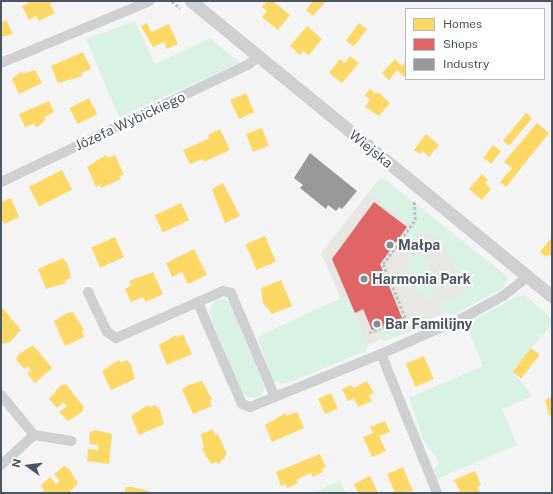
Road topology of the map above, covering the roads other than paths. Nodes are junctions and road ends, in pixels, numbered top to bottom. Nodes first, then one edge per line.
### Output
1 (150, 1) edge
2 (191, 1) edge
3 (258, 57) junction
4 (1, 63) edge
5 (1, 182) edge
6 (528, 277) junction
7 (88, 292) dead end
8 (552, 297) edge
9 (198, 303) junction
10 (381, 354) junction
11 (1, 395) edge
12 (275, 397) junction
13 (34, 435) junction
14 (72, 441) dead end
15 (1, 465) edge
16 (437, 493) edge

1 - 4 street
2 - 3 street, Wiejska
3 - 5 street, Józefa Wybickiego
3 - 6 street, Wiejska
6 - 8 street, Wiejska
6 - 10 street
7 - 9 street
9 - 12 street
9 - 12 street
10 - 12 street
10 - 16 street
11 - 13 street
13 - 14 street
13 - 15 street

